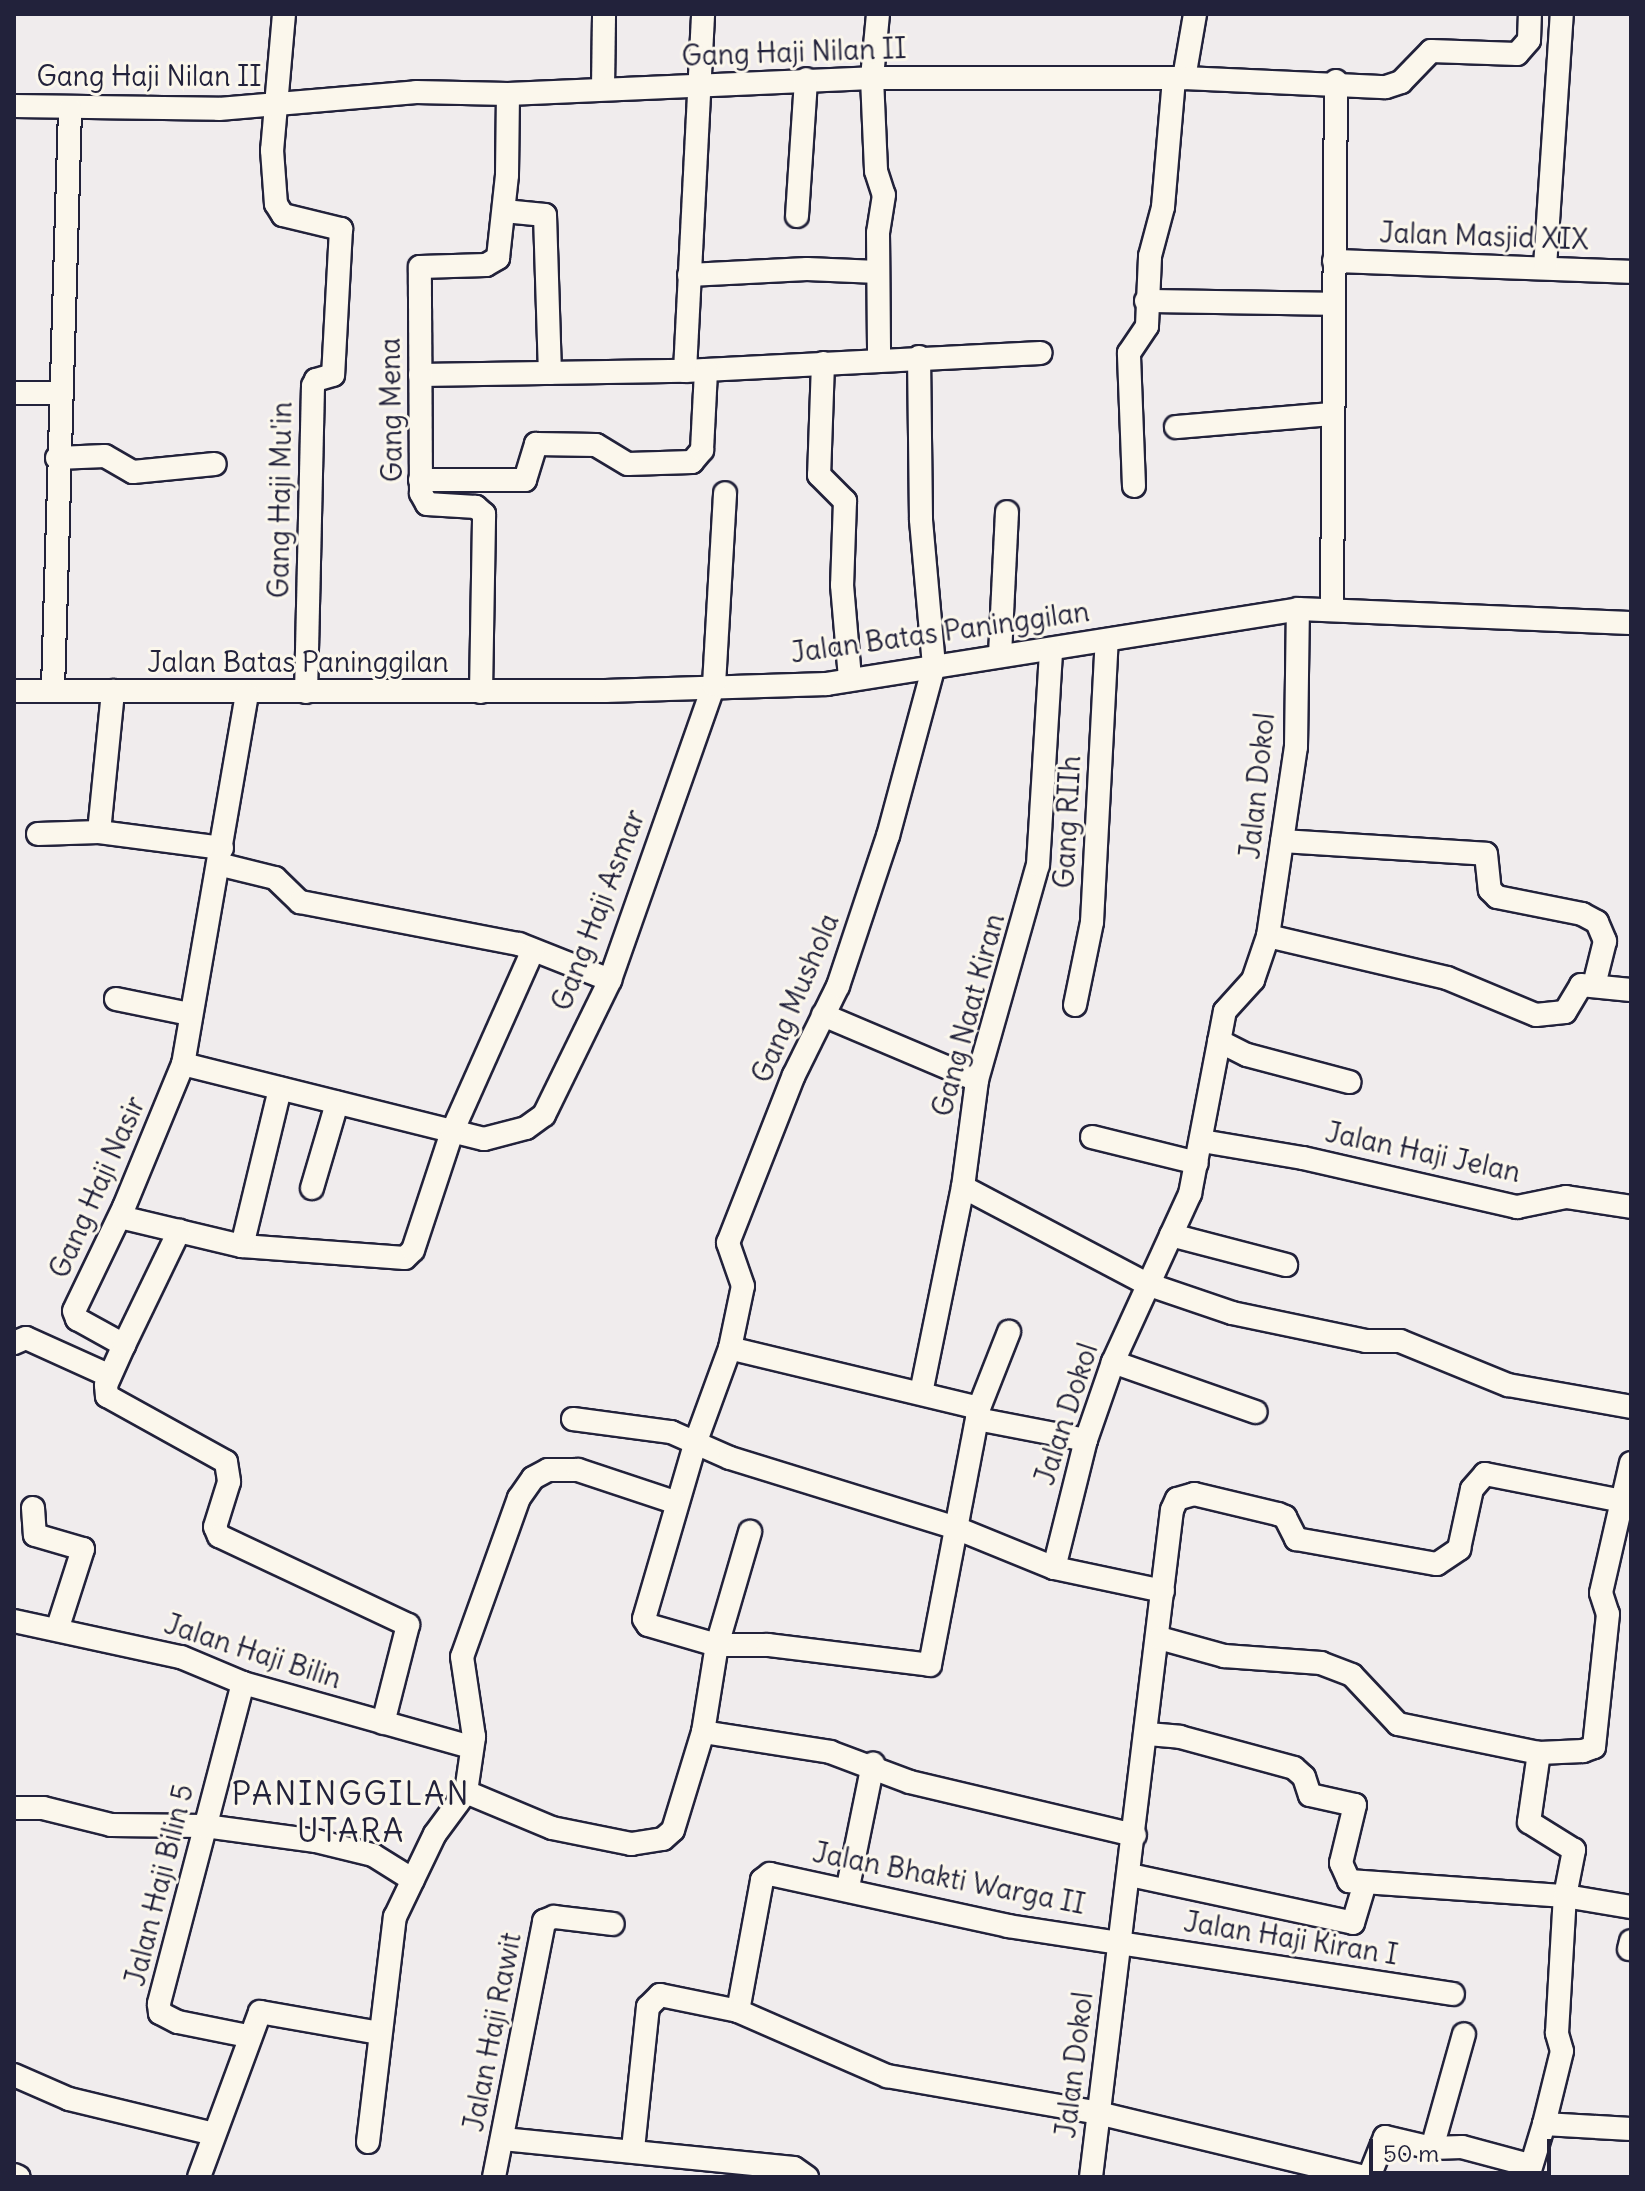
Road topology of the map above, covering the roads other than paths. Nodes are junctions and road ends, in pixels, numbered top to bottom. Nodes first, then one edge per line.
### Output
1 (284, 14) edge
2 (604, 14) edge
3 (703, 14) edge
4 (878, 14) edge
5 (1195, 14) edge
6 (1530, 14) edge
7 (1562, 14) edge
8 (872, 78) junction
9 (1179, 78) junction
10 (806, 79) junction
11 (1336, 81) junction
12 (696, 84) junction
13 (603, 88) junction
14 (508, 94) junction
15 (14, 106) edge
16 (276, 106) junction
17 (70, 109) junction
18 (504, 211) junction
19 (797, 216) dead end
20 (1334, 261) junction
21 (1545, 267) junction
22 (878, 272) junction
23 (1631, 272) edge
24 (689, 275) junction
25 (1146, 301) junction
26 (1333, 304) junction
27 (1041, 353) dead end
28 (919, 357) junction
29 (879, 359) junction
30 (823, 363) junction
31 (696, 371) junction
32 (550, 373) junction
33 (420, 375) junction
34 (14, 393) edge
35 (59, 393) junction
36 (1332, 414) junction
37 (1176, 427) dead end
38 (57, 458) junction
39 (215, 464) dead end
40 (420, 480) junction
41 (1134, 486) dead end
42 (725, 493) dead end
43 (1007, 512) dead end
44 (1332, 608) junction
45 (1298, 609) junction
46 (1631, 623) edge
47 (1107, 640) junction
48 (1051, 650) junction
49 (1000, 655) junction
50 (934, 666) junction
51 (850, 679) junction
52 (714, 685) junction
53 (53, 689) junction
54 (14, 691) edge
55 (113, 691) junction
56 (306, 692) junction
57 (481, 692) junction
58 (247, 694) junction
59 (99, 832) junction
60 (38, 834) dead end
61 (1282, 841) junction
62 (220, 856) junction
63 (1268, 936) junction
64 (533, 950) junction
65 (610, 980) junction
66 (1594, 985) junction
67 (1631, 990) edge
68 (116, 999) dead end
69 (1075, 1005) dead end
70 (189, 1014) junction
71 (823, 1015) junction
72 (1219, 1041) junction
73 (183, 1064) junction
74 (977, 1080) junction
75 (1349, 1082) dead end
76 (280, 1089) junction
77 (337, 1103) junction
78 (452, 1132) junction
79 (1092, 1137) dead end
80 (1200, 1152) junction
81 (963, 1187) junction
82 (312, 1188) dead end
83 (1631, 1207) edge
84 (120, 1217) junction
85 (179, 1231) junction
86 (1171, 1235) junction
87 (242, 1246) junction
88 (1286, 1265) dead end
89 (1147, 1284) junction
90 (1009, 1332) dead end
91 (14, 1343) edge
92 (124, 1345) junction
93 (730, 1348) junction
94 (1113, 1362) junction
95 (110, 1376) junction
96 (921, 1393) junction
97 (1631, 1407) edge
98 (1256, 1412) dead end
99 (978, 1414) junction
100 (573, 1419) dead end
101 (1086, 1440) junction
102 (696, 1441) junction
103 (1631, 1463) edge
104 (1627, 1502) edge
105 (677, 1503) junction
106 (33, 1508) dead end
107 (956, 1528) junction
108 (750, 1532) dead end
109 (1054, 1568) junction
110 (1163, 1591) junction
111 (15, 1624) edge
112 (58, 1627) junction
113 (1159, 1638) junction
114 (717, 1645) junction
115 (243, 1683) junction
116 (383, 1723) junction
117 (703, 1732) junction
118 (1148, 1734) junction
119 (471, 1747) junction
120 (1539, 1753) junction
121 (873, 1764) junction
122 (466, 1792) junction
123 (14, 1808) edge
124 (205, 1826) junction
125 (1135, 1835) junction
126 (1130, 1875) junction
127 (413, 1880) junction
128 (1365, 1883) junction
129 (848, 1887) junction
130 (1565, 1896) junction
131 (1631, 1907) edge
132 (613, 1924) dead end
133 (1120, 1941) junction
134 (1453, 1994) dead end
135 (738, 2011) junction
136 (379, 2033) junction
137 (1464, 2034) dead end
138 (248, 2036) junction
139 (14, 2075) edge
140 (1098, 2113) junction
141 (1544, 2124) junction
142 (1631, 2129) edge
143 (214, 2134) junction
144 (503, 2139) junction
145 (368, 2142) dead end
146 (1432, 2148) junction
147 (633, 2149) junction
148 (1529, 2171) edge
149 (800, 2173) edge
150 (199, 2177) edge
151 (494, 2177) edge
152 (1091, 2177) edge
153 (1367, 2177) edge

1 - 16 street
2 - 13 street
3 - 12 street
4 - 8 street
5 - 9 street
6 - 11 street, Gang Haji Nilan II
7 - 21 street
8 - 9 street, Gang Haji Nilan II
8 - 10 street, Gang Haji Nilan II
8 - 22 street
9 - 11 street, Gang Haji Nilan II
9 - 25 street
10 - 12 street, Gang Haji Nilan II
10 - 19 street
11 - 20 street
12 - 13 street, Gang Haji Nilan II
12 - 24 street
13 - 14 street, Gang Haji Nilan II
14 - 16 street, Gang Haji Nilan II
14 - 18 street
15 - 17 street, Gang Haji Nilan II
16 - 17 street, Gang Haji Nilan II
16 - 56 street, Gang Haji Mu'in
17 - 35 street
18 - 32 street
18 - 33 street, Gang Mena
20 - 21 street, Jalan Masjid XIX
20 - 26 street
21 - 23 street, Jalan Masjid XIX
22 - 24 street
22 - 29 street
24 - 31 street
25 - 26 street
25 - 41 street
26 - 36 street
27 - 28 street
28 - 29 street
28 - 50 street
29 - 30 street
30 - 31 street
30 - 51 street
31 - 32 street
31 - 40 street
32 - 33 street
33 - 40 street, Gang Mena
34 - 35 street
35 - 38 street
36 - 37 street
36 - 44 street
38 - 39 street
38 - 53 street
40 - 57 street, Gang Mena
42 - 52 street, Gang Haji Asmar
43 - 49 street
44 - 45 street, Jalan Batas Paninggilan
44 - 46 street, Jalan Batas Paninggilan
45 - 47 street, Jalan Batas Paninggilan
45 - 61 street, Jalan Dokol
47 - 48 street, Jalan Batas Paninggilan
47 - 69 street, Gang RIIh
48 - 49 street, Jalan Batas Paninggilan
48 - 74 street, Gang Naat Kiran
49 - 50 street, Jalan Batas Paninggilan
50 - 51 street, Jalan Batas Paninggilan
50 - 71 street, Gang Mushola
51 - 52 street, Jalan Batas Paninggilan
52 - 57 street, Jalan Batas Paninggilan
52 - 65 street, Gang Haji Asmar
53 - 54 street, Jalan Batas Paninggilan
53 - 55 street, Jalan Batas Paninggilan
55 - 58 street, Jalan Batas Paninggilan
55 - 59 street
56 - 57 street, Jalan Batas Paninggilan
56 - 58 street, Jalan Batas Paninggilan
58 - 62 street, Gang Haji Nasir
59 - 60 street
59 - 62 street
61 - 63 street, Jalan Dokol
61 - 66 street
62 - 64 street
62 - 70 street, Gang Haji Nasir
63 - 66 street
63 - 72 street, Jalan Dokol
64 - 65 street
64 - 78 street
65 - 78 street, Gang Haji Asmar
66 - 67 street
68 - 70 street
70 - 73 street, Gang Haji Nasir
71 - 74 street
71 - 93 street, Gang Mushola
72 - 75 street
72 - 80 street, Jalan Dokol
73 - 76 street, Gang Haji Asmar
73 - 84 street, Gang Haji Nasir
74 - 81 street, Gang Naat Kiran
76 - 77 street, Gang Haji Asmar
76 - 87 street
77 - 78 street, Gang Haji Asmar
77 - 82 street
78 - 87 street
79 - 80 street, Jalan Haji Jelan
80 - 83 street, Jalan Haji Jelan
80 - 86 street, Jalan Dokol
81 - 89 street
81 - 96 street, Gang Naat Kiran
84 - 85 street
84 - 92 street, Gang Haji Nasir
85 - 87 street
85 - 92 street
86 - 88 street
86 - 89 street, Jalan Dokol
89 - 94 street, Jalan Dokol
89 - 97 street
90 - 99 street
91 - 95 street
92 - 95 street
93 - 96 street
93 - 102 street, Gang Mushola
94 - 98 street
94 - 101 street, Jalan Dokol
95 - 116 street
96 - 99 street
99 - 101 street
99 - 107 street
100 - 102 street
101 - 109 street, Jalan Dokol
102 - 105 street, Gang Mushola
102 - 107 street
103 - 104 street
104 - 110 street, Jalan Dokol
104 - 120 street
105 - 114 street, Gang Mushola
105 - 119 street
106 - 112 street
107 - 109 street
107 - 114 street
108 - 114 street
109 - 110 street
110 - 113 street, Jalan Dokol
111 - 112 street, Jalan Haji Bilin
112 - 115 street, Jalan Haji Bilin
113 - 118 street, Jalan Dokol
113 - 120 street
114 - 117 street
115 - 116 street, Jalan Haji Bilin
115 - 124 street, Jalan Haji Bilin 5
116 - 119 street, Jalan Haji Bilin
117 - 121 street
117 - 122 street
118 - 125 street, Jalan Dokol
118 - 128 street
119 - 122 street
120 - 130 street
121 - 125 street
121 - 129 street
122 - 127 street
123 - 124 street
124 - 127 street
124 - 138 street, Jalan Haji Bilin 5
125 - 126 street, Jalan Dokol
126 - 128 street
126 - 133 street, Jalan Dokol
127 - 136 street
128 - 130 street
129 - 133 street, Jalan Bhakti Warga II
129 - 135 street, Jalan Bhakti Warga II
130 - 131 street
130 - 141 street
132 - 144 street, Jalan Haji Rawit
133 - 134 street, Jalan Haji Kiran I
133 - 140 street, Jalan Dokol
135 - 140 street
135 - 147 street
136 - 138 street
136 - 145 street
137 - 146 street
138 - 143 street
139 - 143 street
140 - 152 street, Jalan Dokol
140 - 153 street
141 - 142 street
141 - 148 street
143 - 150 street
144 - 147 street
144 - 151 street, Jalan Haji Rawit
146 - 148 street
146 - 153 street
147 - 149 street

